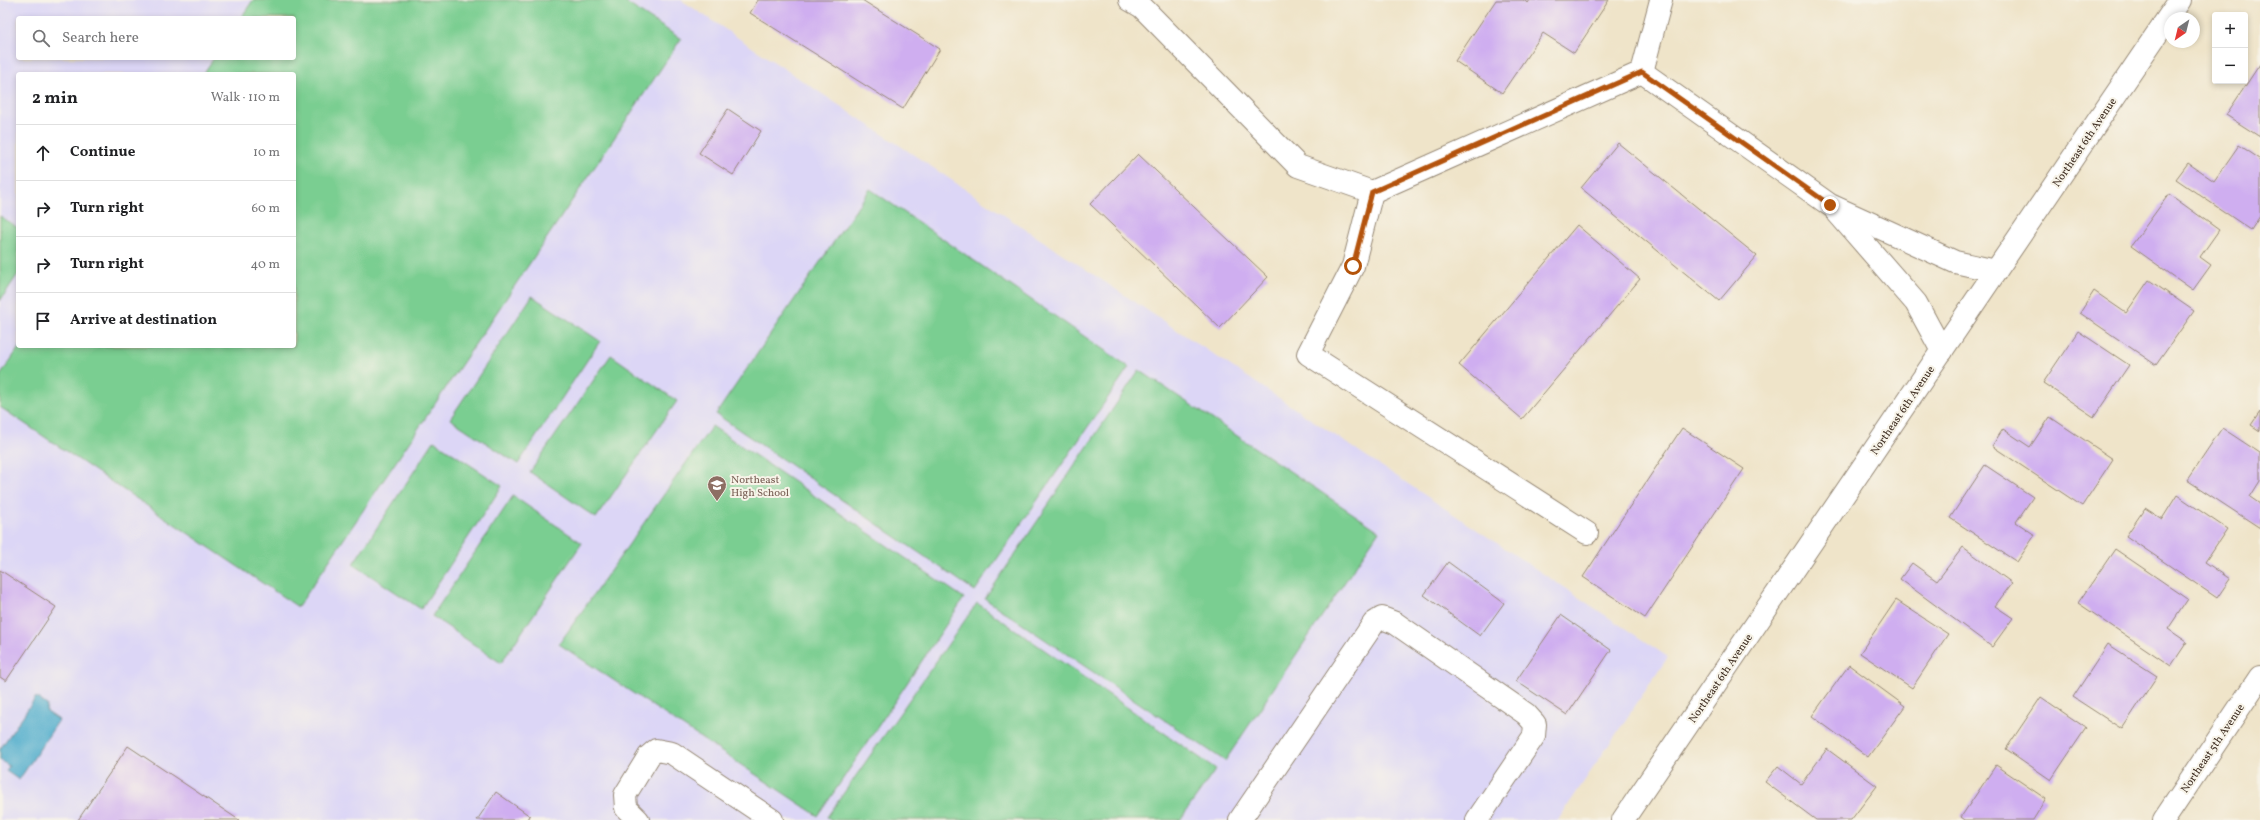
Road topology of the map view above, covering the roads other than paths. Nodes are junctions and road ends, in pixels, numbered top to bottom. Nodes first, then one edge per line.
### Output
1 (1130, 0) edge
2 (1662, 0) edge
3 (2180, 0) edge
4 (1642, 72) junction
5 (1372, 192) junction
6 (1830, 205) junction
7 (1996, 271) junction
8 (1942, 351) junction
9 (1587, 534) dead end
10 (2260, 677) edge
11 (638, 820) edge
12 (772, 820) edge
13 (1240, 820) edge
14 (1477, 820) edge
15 (1623, 820) edge
16 (2164, 820) edge

1 - 5 street
2 - 4 street
3 - 7 street, Northeast 6th Avenue
4 - 5 street
4 - 6 street
5 - 9 street
6 - 7 street
6 - 8 street
7 - 8 street, Northeast 6th Avenue
8 - 15 street, Northeast 6th Avenue
10 - 16 street, Northeast 5th Avenue
11 - 12 street
13 - 14 street

